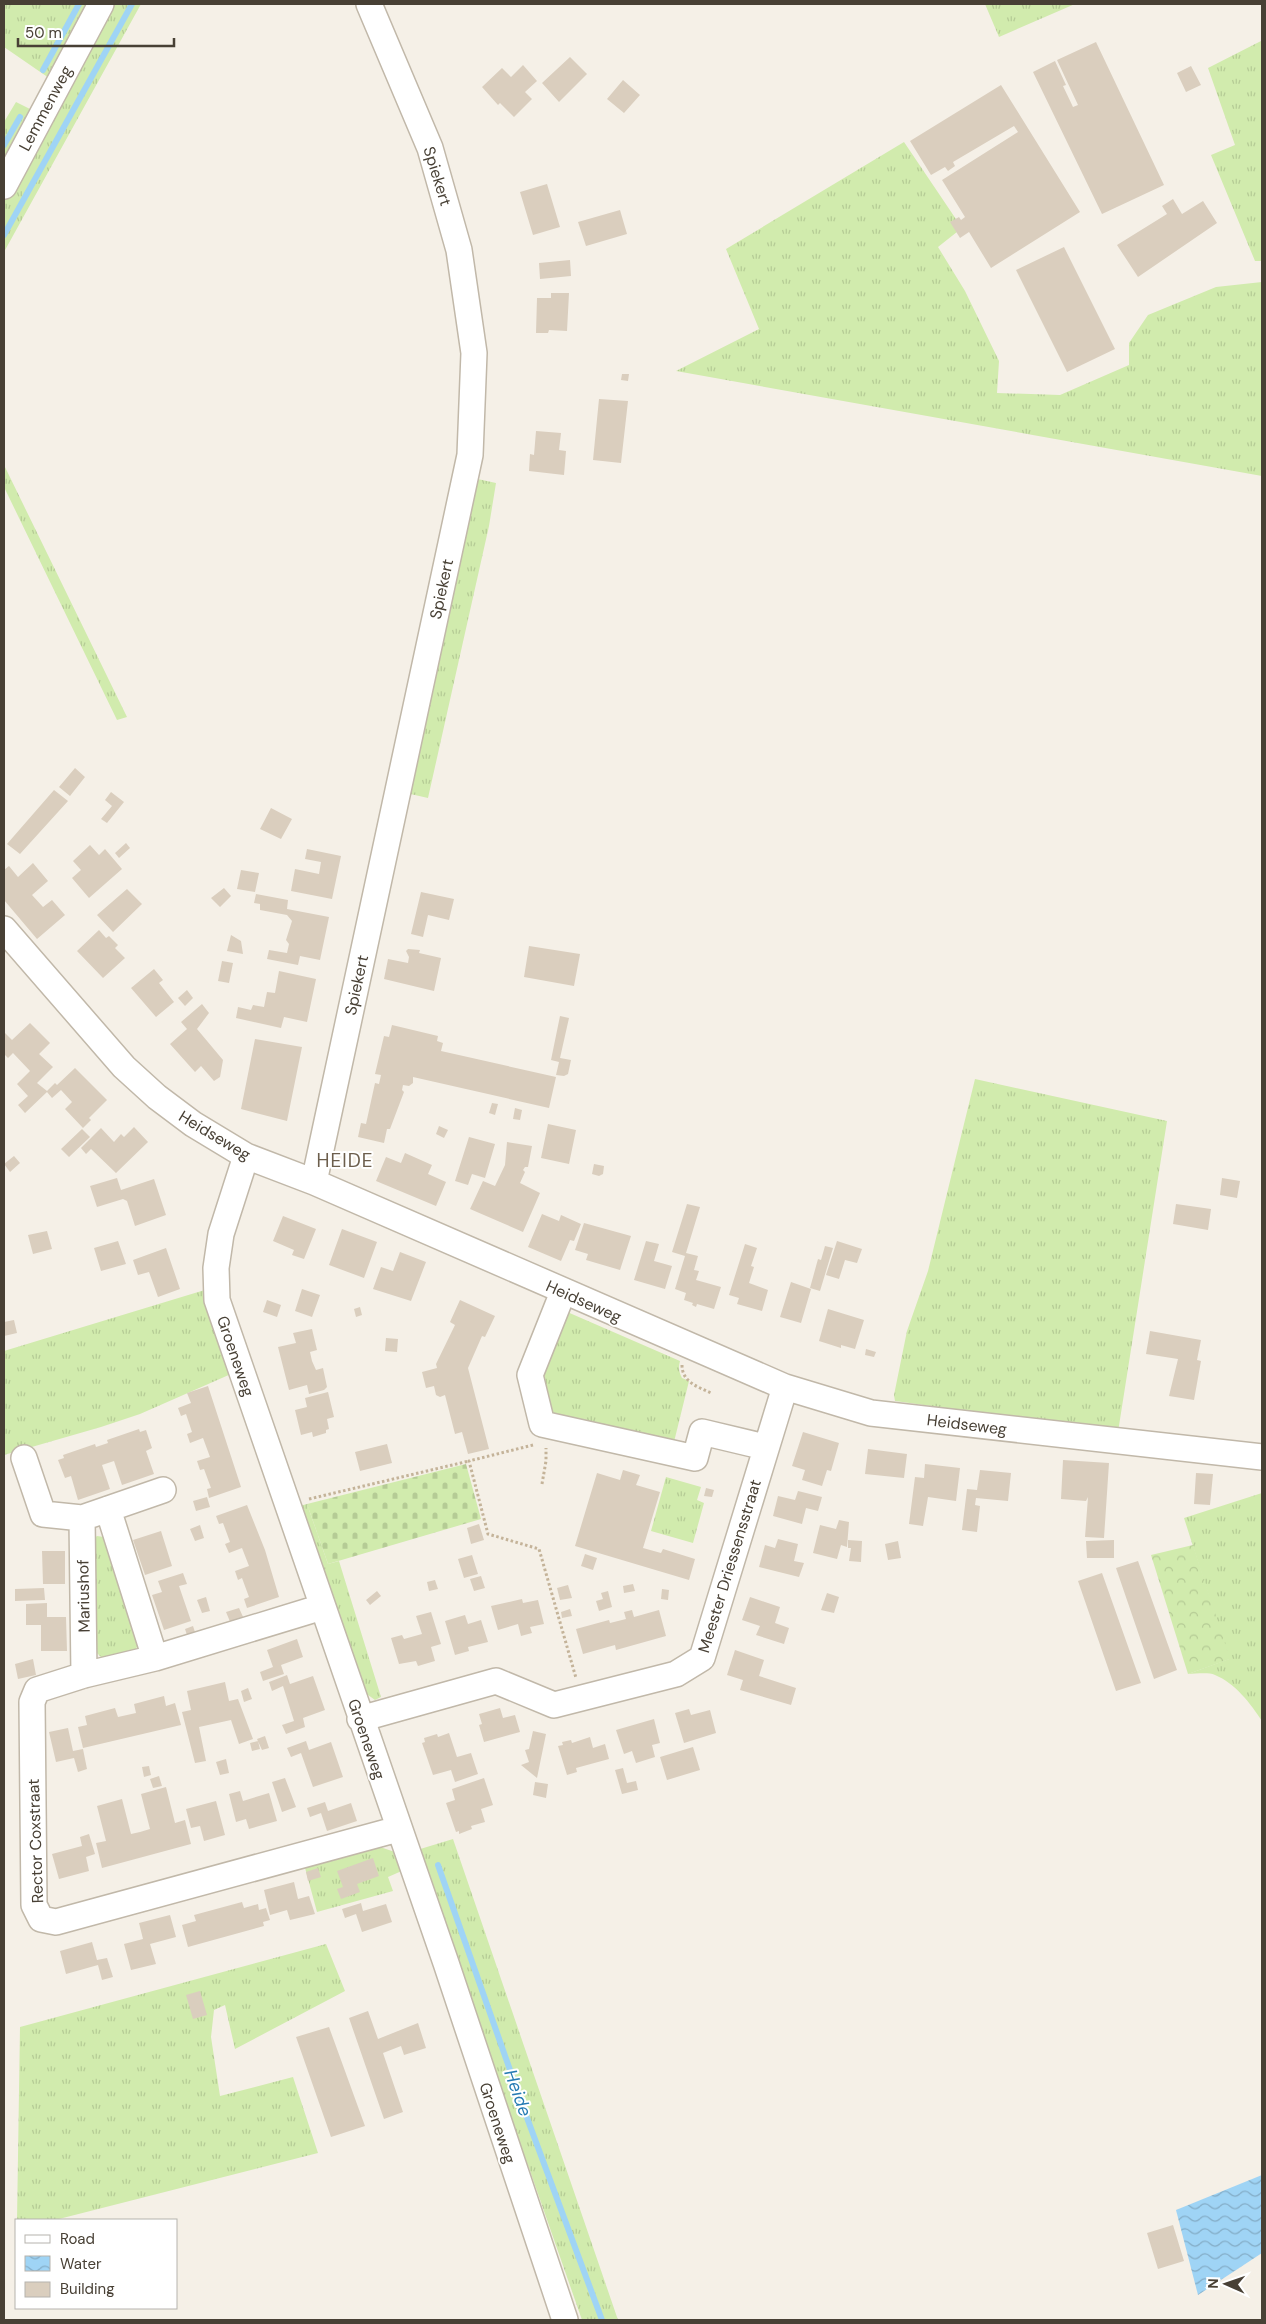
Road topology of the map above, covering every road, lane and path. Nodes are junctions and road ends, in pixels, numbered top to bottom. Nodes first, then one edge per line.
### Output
1 (101, 4) edge
2 (369, 4) edge
3 (4, 186) edge
4 (4, 929) edge
5 (246, 1156) junction
6 (314, 1182) junction
7 (563, 1292) junction
8 (688, 1346) junction
9 (785, 1388) junction
10 (711, 1393) dead end
11 (547, 1434) junction
12 (765, 1447) junction
13 (1262, 1457) edge
14 (24, 1458) dead end
15 (469, 1461) junction
16 (542, 1484) dead end
17 (163, 1490) dead end
18 (286, 1504) junction
19 (108, 1509) junction
20 (82, 1518) junction
21 (322, 1607) junction
22 (155, 1658) junction
23 (84, 1675) junction
24 (582, 1698) junction
25 (360, 1719) junction
26 (398, 1829) junction
27 (564, 2320) edge

1 - 3 street, Lemmenweg
2 - 6 street, Spiekert
4 - 5 street, Heidseweg
5 - 6 street, Heidseweg
5 - 18 street, Groeneweg
6 - 7 street, Heidseweg
7 - 8 street, Heidseweg
7 - 11 street
8 - 9 street, Heidseweg
8 - 10 path
9 - 12 street, Meester Driessensstraat
9 - 13 street, Heidseweg
11 - 12 street
11 - 15 path
11 - 16 path
12 - 24 street, Meester Driessensstraat
14 - 20 street
15 - 18 path
15 - 24 path
17 - 19 street
18 - 21 street, Groeneweg
19 - 20 street
19 - 22 street
20 - 23 street, Mariushof
21 - 22 street, Rector Coxstraat
21 - 25 street, Groeneweg
22 - 23 street, Rector Coxstraat
23 - 26 street, Rector Coxstraat
24 - 25 street, Meester Driessensstraat
25 - 26 street, Groeneweg
26 - 27 street, Groeneweg

